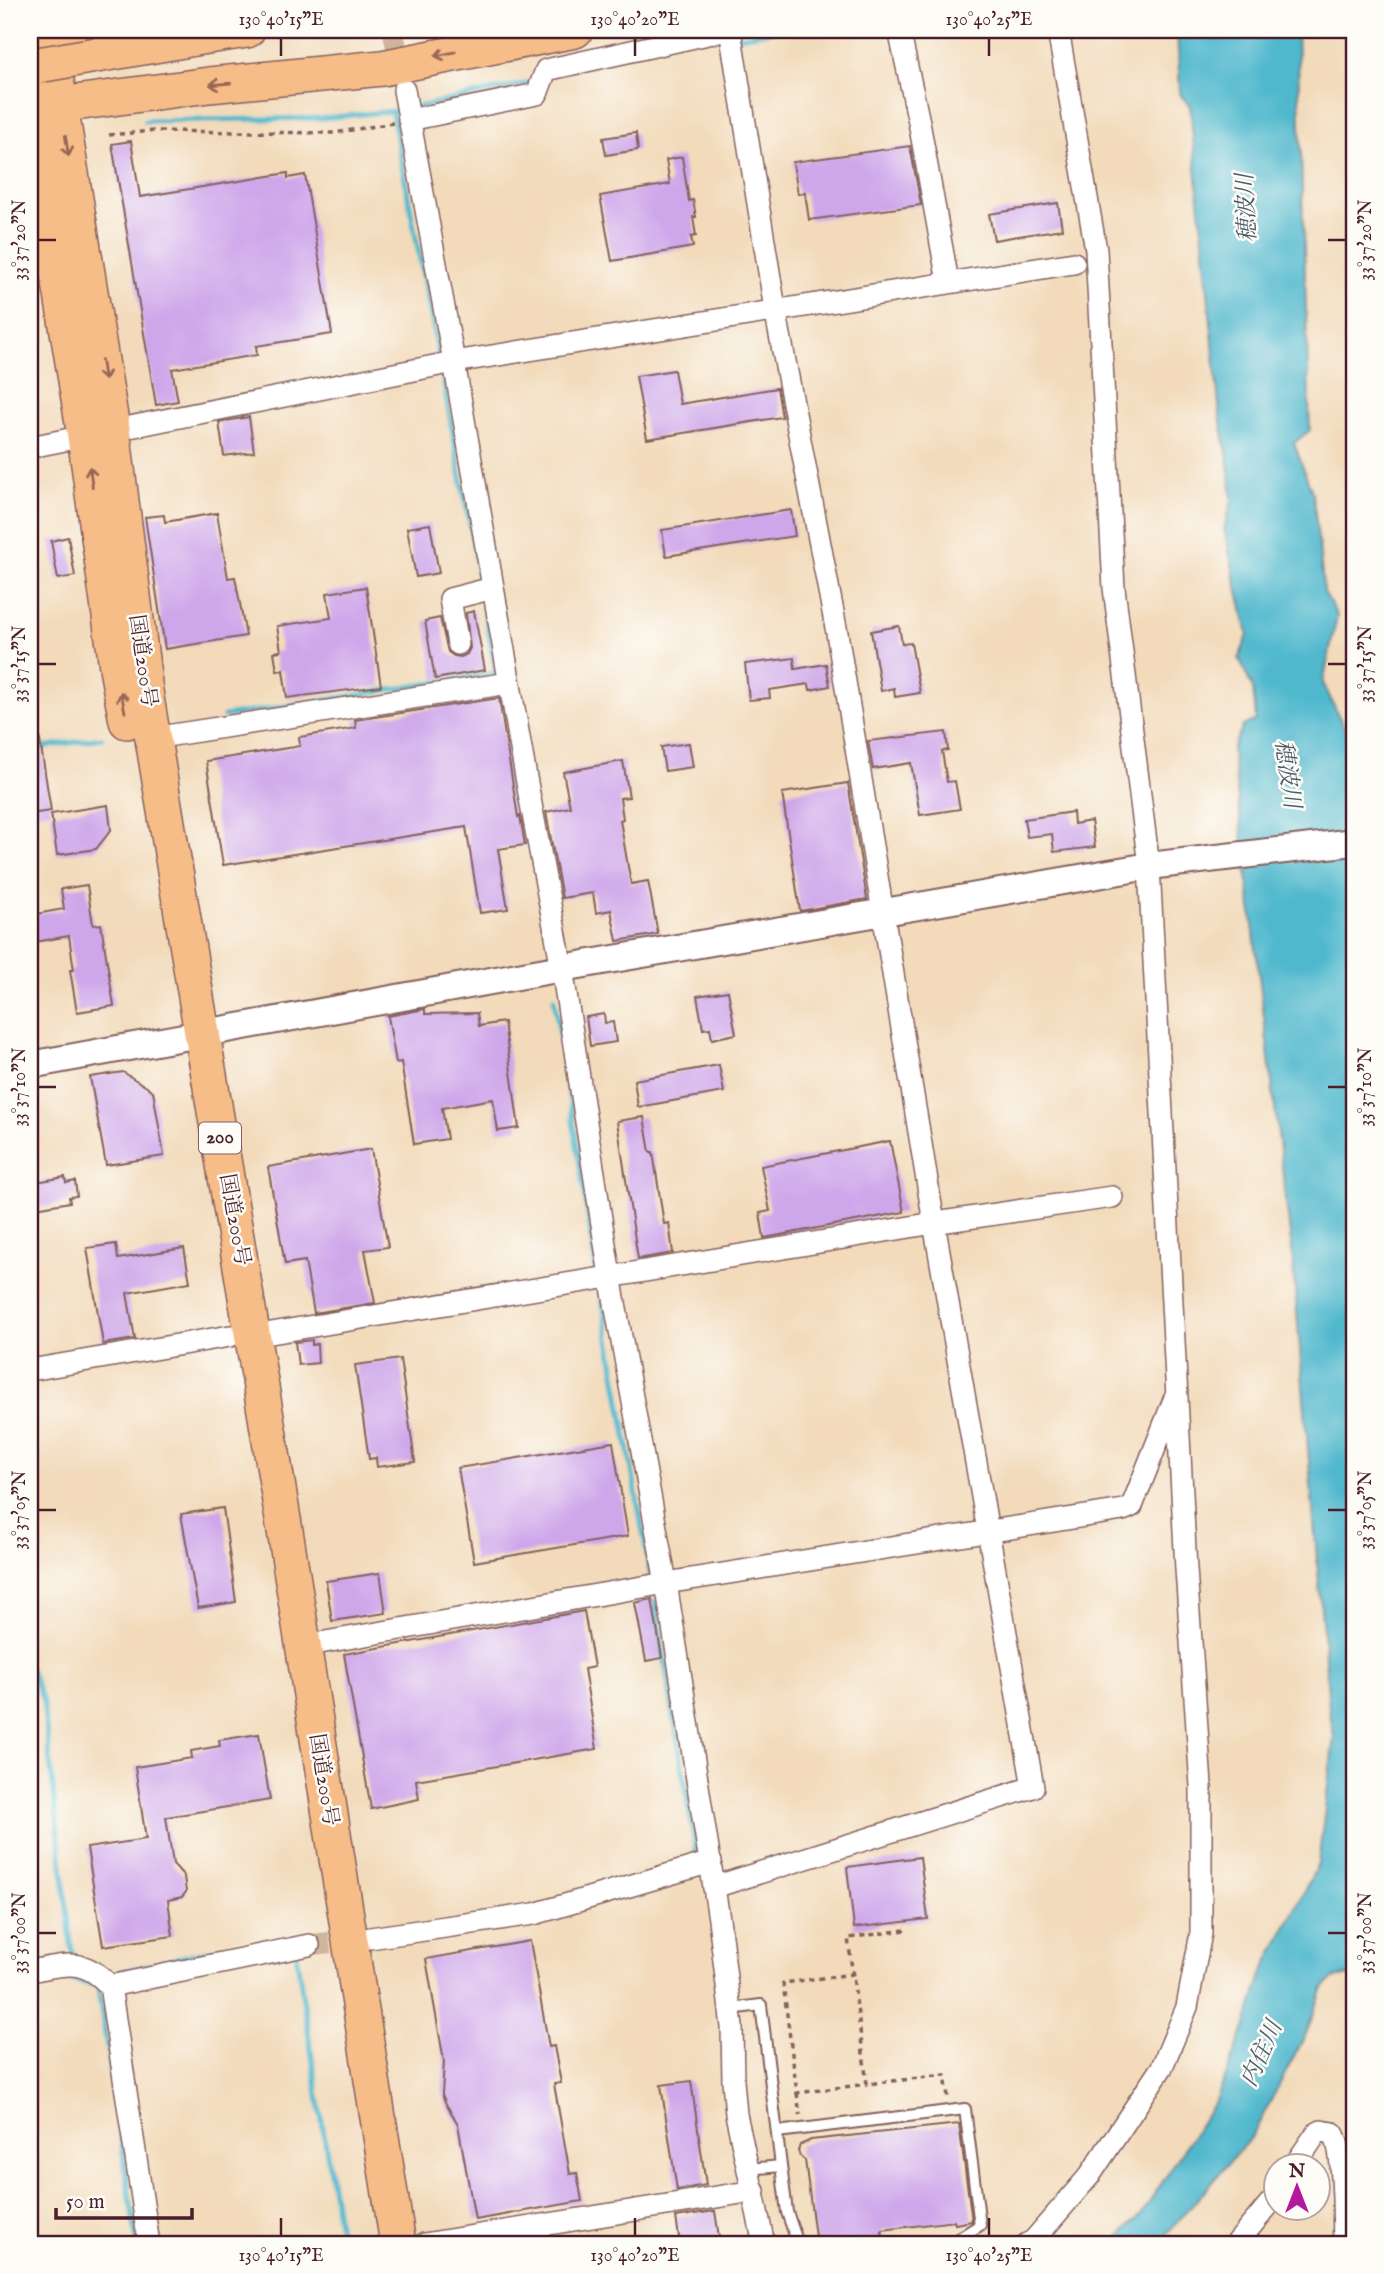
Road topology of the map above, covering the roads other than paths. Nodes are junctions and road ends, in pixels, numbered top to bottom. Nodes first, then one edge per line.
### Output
1 (99, 30) edge
2 (247, 30) edge
3 (575, 30) edge
4 (899, 30) edge
5 (1058, 30) edge
6 (730, 34) edge
7 (39, 50) edge
8 (38, 105) edge
9 (1074, 263) dead end
10 (948, 282) junction
11 (775, 309) junction
12 (445, 364) junction
13 (99, 433) junction
14 (30, 447) edge
15 (484, 590) junction
16 (458, 644) dead end
17 (509, 682) junction
18 (153, 738) junction
19 (1354, 842) edge
20 (1149, 866) junction
21 (882, 912) junction
22 (562, 968) junction
23 (191, 1036) junction
24 (30, 1065) edge
25 (1112, 1197) dead end
26 (934, 1223) junction
27 (610, 1276) junction
28 (242, 1335) junction
29 (30, 1370) edge
30 (1177, 1395) junction
31 (987, 1532) junction
32 (666, 1583) junction
33 (302, 1646) junction
34 (711, 1862) junction
35 (714, 1887) junction
36 (370, 1938) tunnel mouth
37 (309, 1945) tunnel mouth
38 (30, 1971) edge
39 (110, 1986) junction
40 (730, 2009) junction
41 (777, 2132) junction
42 (1303, 2152) edge
43 (781, 2165) junction
44 (748, 2169) junction
45 (754, 2191) junction
46 (1262, 2213) edge
47 (149, 2244) edge
48 (375, 2244) edge
49 (398, 2244) edge
50 (425, 2244) edge
51 (764, 2244) edge
52 (798, 2244) edge
53 (950, 2244) edge
54 (1027, 2244) edge
55 (1236, 2244) edge
56 (1344, 2244) edge

1 - 7 highway
2 - 7 highway, bridge
3 -> 8 highway
4 - 10 street
5 - 20 street
6 - 11 street
6 - 12 street
7 - 8 highway, 国道200号 / 200
8 - 13 highway, 国道200号 / 200
9 - 10 street
10 - 11 street
11 - 12 street
11 - 21 street
12 - 13 street
12 - 15 street
13 - 14 street
13 - 18 highway, 国道200号 / 200
23 -> 13 highway, 国道200号 / 200
15 - 16 street
15 - 17 street
17 - 18 street
17 - 22 street
18 - 23 highway, 国道200号 / 200
19 - 20 street
20 - 21 street
20 - 30 street
21 - 22 street
21 - 26 street
22 - 23 street
22 - 27 street
23 - 24 street
23 - 28 highway, 国道200号 / 200
25 - 26 street
26 - 27 street
26 - 31 street
27 - 28 street
27 - 32 street
28 - 29 street
28 - 33 highway, 国道200号 / 200
28 - 48 highway, 国道200号 / 200
30 - 31 street
30 - 54 street
31 - 32 street
31 - 35 street
32 - 33 street
32 - 34 street
33 - 49 highway, 国道200号 / 200
34 - 35 street
34 - 36 street
35 - 40 street
37 - 39 street
38 - 39 street
39 - 47 street
40 - 41 lane
40 - 44 street
41 - 43 lane
41 - 53 lane
42 - 56 street
43 - 44 lane
43 - 52 lane
44 - 45 street
45 - 50 street
45 - 51 street
46 - 55 street

